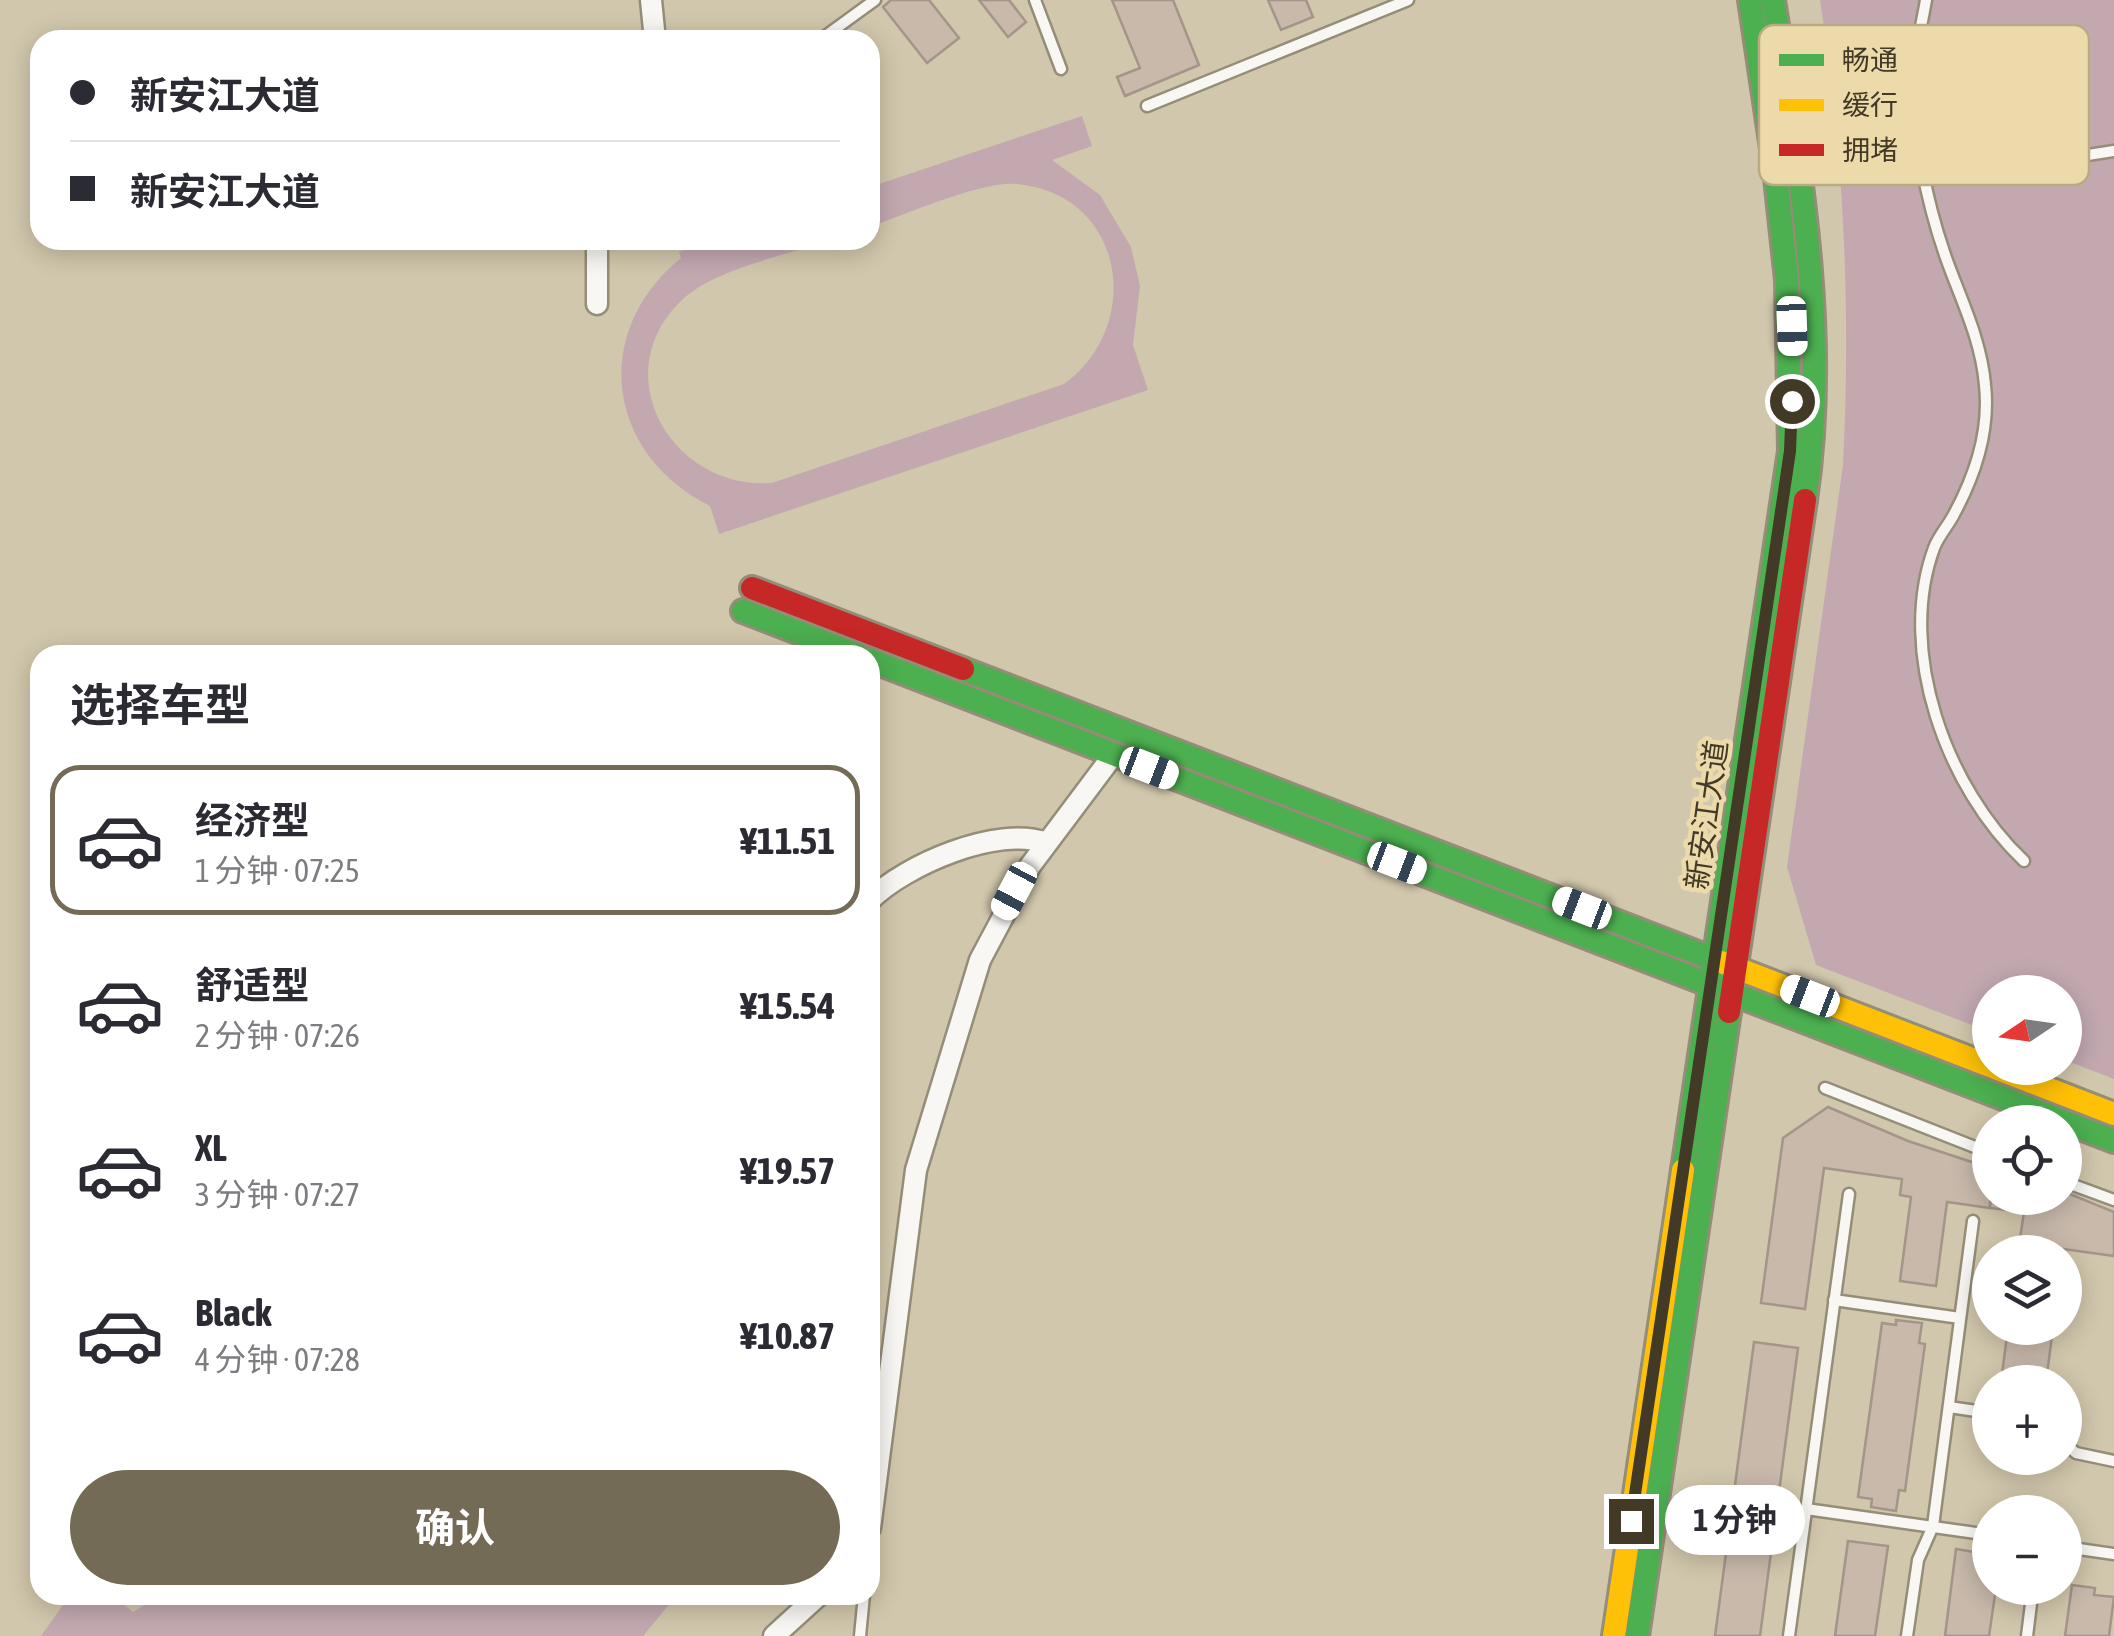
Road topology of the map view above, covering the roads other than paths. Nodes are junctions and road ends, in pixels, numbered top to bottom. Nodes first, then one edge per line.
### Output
1 (650, 0) edge
2 (875, 0) edge
3 (1035, 0) edge
4 (1408, 0) edge
5 (1750, 0) edge
6 (1773, 0) edge
7 (1926, 0) edge
8 (1777, 25) edge
9 (1922, 25) edge
10 (654, 30) edge
11 (834, 30) edge
12 (1759, 60) edge
13 (1061, 69) dead end
14 (1148, 106) dead end
15 (2114, 151) edge
16 (2089, 155) edge
17 (1778, 185) edge
18 (1801, 185) edge
19 (1927, 185) edge
20 (597, 250) edge
21 (596, 304) dead end
22 (752, 588) dead end
23 (743, 611) dead end
24 (831, 645) edge
25 (880, 664) edge
26 (1114, 754) junction
27 (1046, 843) junction
28 (2024, 861) dead end
29 (880, 891) edge
30 (1727, 964) junction
31 (1723, 989) junction
32 (1972, 1059) edge
33 (2039, 1085) edge
34 (1825, 1088) dead end
35 (2114, 1114) edge
36 (2114, 1140) edge
37 (1972, 1146) edge
38 (2082, 1188) edge
39 (1849, 1194) dead end
40 (2114, 1200) edge
41 (1973, 1221) dead end
42 (1834, 1300) junction
43 (1960, 1318) junction
44 (1948, 1407) junction
45 (1972, 1410) edge
46 (880, 1454) edge
47 (2082, 1454) edge
48 (2114, 1461) edge
49 (1806, 1509) junction
50 (1933, 1526) junction
51 (1972, 1532) edge
52 (2082, 1549) edge
53 (2114, 1554) edge
54 (809, 1605) edge
55 (863, 1605) edge
56 (2032, 1605) edge
57 (774, 1636) edge
58 (860, 1636) edge
59 (1614, 1636) edge
60 (1637, 1636) edge
61 (1789, 1636) edge
62 (1907, 1636) edge
63 (2027, 1636) edge

1 - 10 street
2 - 11 lane
3 - 13 lane
4 - 14 lane
5 - 12 main road, 新安江大道
6 - 8 main road, 新安江大道
7 - 9 lane
15 - 16 lane
17 - 30 main road, 新安江大道
18 - 30 main road, 新安江大道
19 - 28 lane
20 - 21 street
22 - 30 main road
23 - 24 main road
25 - 26 main road
26 - 27 street
26 - 31 main road
27 - 29 street
27 - 46 street
30 - 31 main road, 新安江大道
30 - 32 main road
31 - 36 main road
31 - 59 main road, 新安江大道
31 - 60 main road, 新安江大道
33 - 35 main road
34 - 37 lane
38 - 40 lane
39 - 42 lane
41 - 43 lane
42 - 43 lane
42 - 49 lane
43 - 44 lane
44 - 45 lane
44 - 50 lane
47 - 48 lane
49 - 50 lane
49 - 61 lane
50 - 51 lane
50 - 62 lane
52 - 53 lane
54 - 57 street
55 - 58 lane
56 - 63 lane

